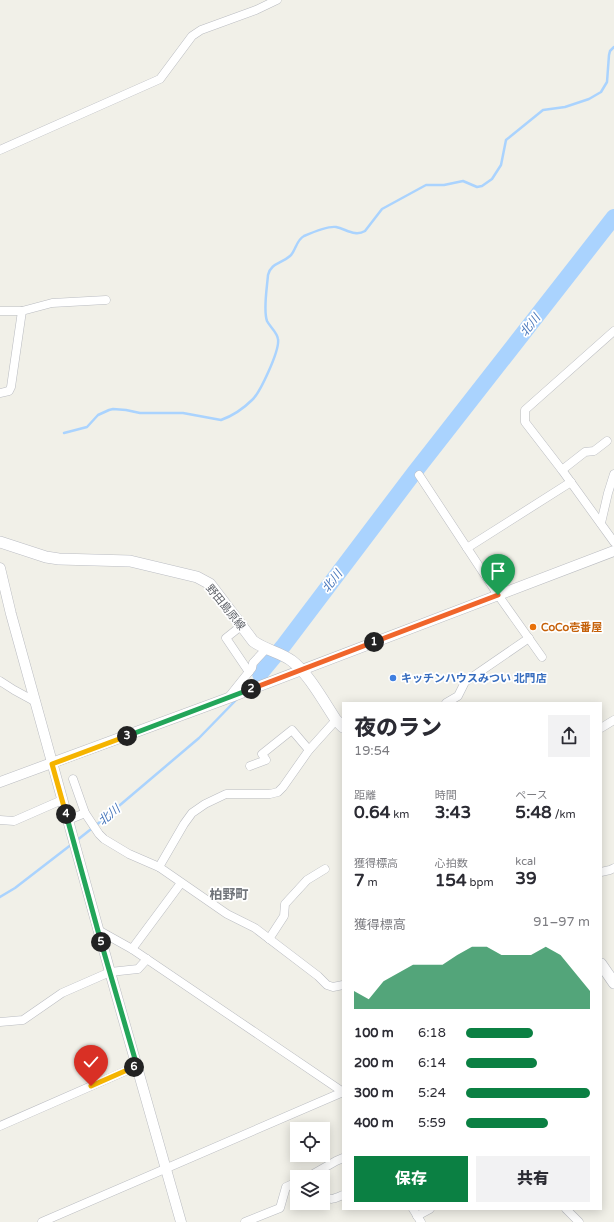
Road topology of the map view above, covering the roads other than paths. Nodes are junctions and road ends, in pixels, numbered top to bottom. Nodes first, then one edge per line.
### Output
1 (277, 0) edge
2 (0, 150) edge
3 (106, 300) dead end
4 (0, 311) edge
5 (22, 311) junction
6 (614, 331) edge
7 (0, 393) edge
8 (607, 441) dead end
9 (562, 470) junction
10 (614, 474) edge
11 (420, 475) dead end
12 (571, 482) junction
13 (601, 523) junction
14 (0, 542) edge
15 (614, 542) edge
16 (467, 548) junction
17 (614, 551) edge
18 (0, 568) edge
19 (498, 595) junction
20 (241, 626) junction
21 (529, 638) junction
22 (268, 650) junction
23 (542, 657) dead end
24 (302, 670) junction
25 (249, 672) junction
26 (0, 681) edge
27 (230, 697) junction
28 (36, 702) junction
29 (448, 702) edge
30 (614, 720) edge
31 (339, 724) edge
32 (602, 727) edge
33 (309, 750) junction
34 (52, 764) junction
35 (250, 766) dead end
36 (73, 779) dead end
37 (0, 782) edge
38 (62, 800) junction
39 (87, 816) junction
40 (0, 820) edge
41 (68, 820) junction
42 (159, 867) junction
43 (614, 868) edge
44 (325, 869) dead end
45 (602, 872) edge
46 (182, 883) junction
47 (98, 930) junction
48 (269, 939) junction
49 (132, 949) junction
50 (147, 959) junction
51 (602, 965) edge
52 (110, 972) junction
53 (614, 983) edge
54 (342, 985) edge
55 (0, 1022) edge
56 (137, 1066) junction
57 (342, 1091) edge
58 (342, 1092) edge
59 (0, 1126) edge
60 (342, 1158) edge
61 (166, 1168) junction
62 (321, 1170) edge
63 (290, 1185) edge
64 (342, 1195) edge
65 (330, 1199) edge
66 (428, 1210) edge
67 (567, 1210) edge
68 (417, 1216) edge
69 (42, 1222) edge
70 (181, 1222) edge
71 (245, 1222) edge
72 (579, 1222) edge

1 - 2 street
3 - 5 street
4 - 5 street
5 - 7 street
6 - 9 street
8 - 9 street
9 - 12 street
10 - 13 street
11 - 16 street
12 - 13 street
12 - 16 street
13 - 15 street
14 - 20 main road, 野田島原線
16 - 19 street
17 - 19 street
18 - 28 street
19 - 21 street
19 - 24 street
20 - 22 main road, 野田島原線
20 - 25 street
21 - 23 street
21 - 29 street
22 - 24 main road, 野田島原線
22 - 25 street
24 - 27 street
24 - 31 main road, 野田島原線
25 - 27 street
26 - 28 street
27 - 34 street
28 - 34 street
30 - 32 street
31 - 33 street
33 - 35 street
33 - 42 street
34 - 37 street
34 - 38 street
36 - 39 street
38 - 40 street
38 - 41 street
39 - 41 street
39 - 42 street
41 - 47 street
42 - 46 street
43 - 45 street
44 - 48 street
46 - 48 street
46 - 49 street
47 - 49 street
47 - 52 street
48 - 54 street
49 - 50 street
50 - 52 street
50 - 57 street
51 - 53 main road
52 - 55 street
52 - 56 street
56 - 59 street
56 - 61 street
58 - 61 street
60 - 62 street
61 - 69 street
61 - 70 street
63 - 71 street
64 - 65 street
66 - 68 street
67 - 72 street

